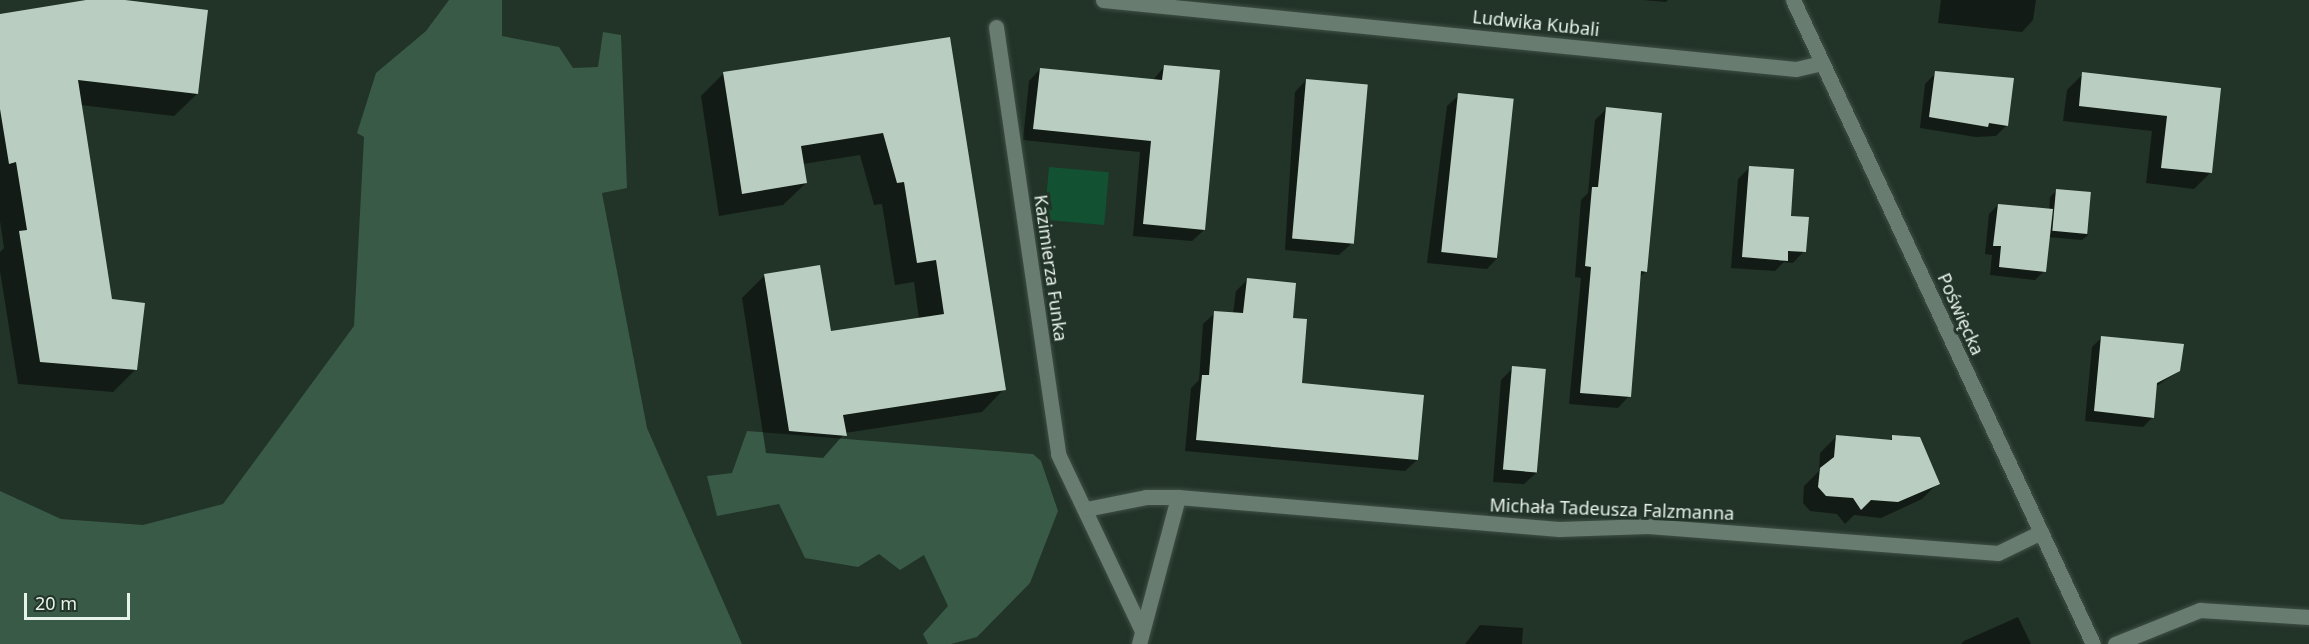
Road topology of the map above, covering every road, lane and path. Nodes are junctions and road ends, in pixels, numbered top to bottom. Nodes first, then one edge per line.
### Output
1 (1103, 0) edge
2 (1793, 0) edge
3 (996, 27) dead end
4 (1822, 63) junction
5 (1178, 497) junction
6 (1086, 509) junction
7 (2041, 532) junction
8 (2309, 617) edge
9 (1140, 636) edge
10 (2092, 644) edge
11 (2115, 644) edge

1 - 4 street, Ludwika Kubali
2 - 4 street, Poświęcka
3 - 6 street, Kazimierza Funka
4 - 7 street, Poświęcka
5 - 6 street, Michała Tadeusza Falzmanna
5 - 7 street, Michała Tadeusza Falzmanna
5 - 9 street
6 - 9 street
7 - 10 street, Poświęcka
8 - 11 street

